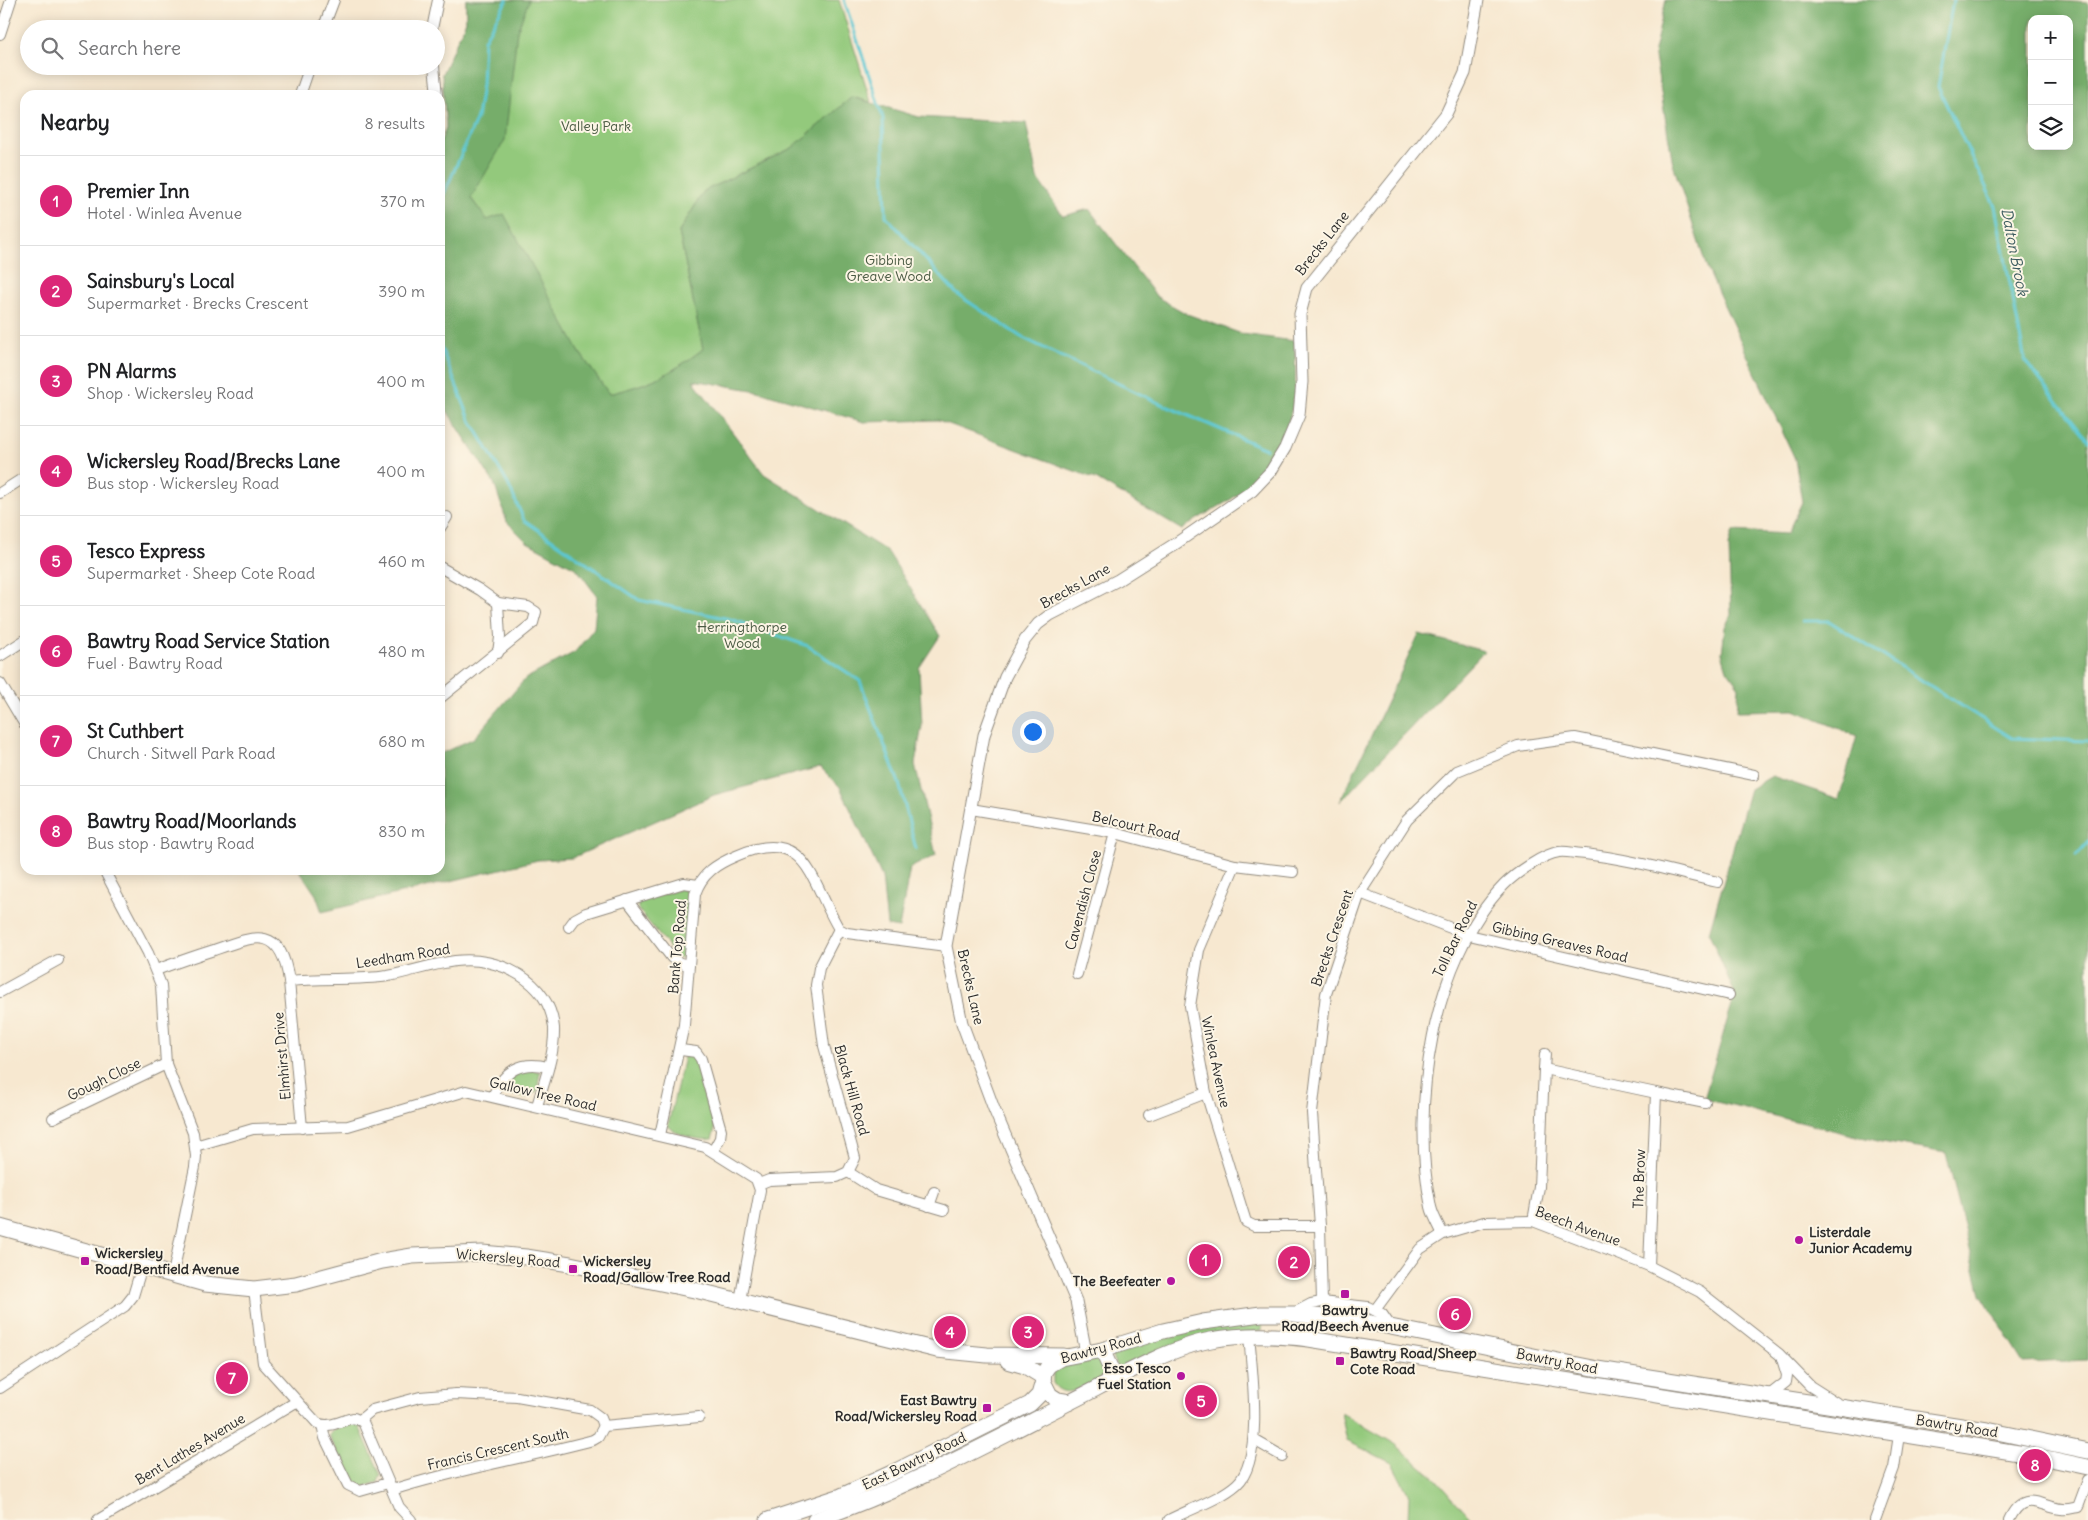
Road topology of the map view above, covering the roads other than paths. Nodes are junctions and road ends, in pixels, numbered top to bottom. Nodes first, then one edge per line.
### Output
1 (11, 0) edge
2 (334, 0) edge
3 (438, 0) edge
4 (1478, 0) edge
5 (326, 20) edge
6 (434, 20) edge
7 (0, 34) edge
8 (307, 75) edge
9 (435, 75) edge
10 (302, 90) edge
11 (436, 90) edge
12 (20, 480) edge
13 (0, 493) edge
14 (448, 517) dead end
15 (445, 521) edge
16 (445, 570) edge
17 (498, 603) junction
18 (20, 643) edge
19 (498, 653) junction
20 (0, 656) edge
21 (0, 683) edge
22 (445, 694) edge
23 (20, 717) edge
24 (1754, 775) dead end
25 (971, 808) junction
26 (1115, 833) junction
27 (1235, 865) junction
28 (1293, 872) dead end
29 (107, 875) edge
30 (1718, 882) dead end
31 (698, 885) junction
32 (1360, 893) junction
33 (627, 900) junction
34 (569, 927) dead end
35 (840, 929) junction
36 (1469, 935) junction
37 (946, 946) junction
38 (58, 960) dead end
39 (689, 965) junction
40 (156, 970) junction
41 (1077, 974) dead end
42 (289, 980) junction
43 (0, 992) edge
44 (1729, 995) dead end
45 (681, 1050) junction
46 (1545, 1054) dead end
47 (166, 1064) junction
48 (548, 1067) junction
49 (1544, 1069) junction
50 (1656, 1093) junction
51 (1206, 1094) junction
52 (493, 1096) junction
53 (1705, 1103) dead end
54 (538, 1106) junction
55 (1149, 1115) dead end
56 (53, 1118) dead end
57 (302, 1128) junction
58 (660, 1135) junction
59 (195, 1146) junction
60 (713, 1151) junction
61 (848, 1172) junction
62 (759, 1184) junction
63 (934, 1192) dead end
64 (929, 1206) junction
65 (944, 1210) dead end
66 (1533, 1221) junction
67 (1320, 1226) junction
68 (0, 1227) edge
69 (1443, 1234) junction
70 (142, 1266) junction
71 (1649, 1266) junction
72 (173, 1274) junction
73 (254, 1289) junction
74 (740, 1301) junction
75 (1322, 1302) junction
76 (1375, 1310) junction
77 (1293, 1314) junction
78 (1392, 1327) junction
79 (1249, 1336) junction
80 (1102, 1350) junction
81 (1086, 1353) junction
82 (1394, 1353) junction
83 (1779, 1354) junction
84 (987, 1356) junction
85 (1066, 1356) junction
86 (1115, 1378) junction
87 (1043, 1379) junction
88 (0, 1388) edge
89 (1757, 1395) junction
90 (296, 1402) junction
91 (1070, 1402) junction
92 (1845, 1408) junction
93 (699, 1417) dead end
94 (360, 1420) junction
95 (322, 1426) junction
96 (604, 1426) junction
97 (1899, 1435) junction
98 (1254, 1440) junction
99 (2088, 1450) edge
100 (1282, 1456) dead end
101 (2088, 1467) edge
102 (2088, 1480) edge
103 (390, 1487) junction
104 (1879, 1518) edge
105 (98, 1520) edge
106 (411, 1520) edge
107 (768, 1520) edge
108 (815, 1520) edge
109 (1169, 1520) edge
110 (2009, 1520) edge

1 - 7 street
2 - 5 street
3 - 6 street
4 - 25 street, Brecks Lane
8 - 10 street
9 - 11 street
12 - 13 street
14 - 15 street
16 - 17 street
17 - 19 street
17 - 19 street
18 - 20 street
19 - 22 street
21 - 23 street
24 - 32 street, Brecks Crescent
25 - 26 street, Belcourt Road
25 - 37 street, Brecks Lane
26 - 27 street, Belcourt Road
26 - 41 street, Cavendish Close
27 - 28 street, Belcourt Road
27 - 51 street, Winlea Avenue
29 - 40 street
30 - 36 street, Toll Bar Road
31 - 33 street
31 - 35 street, Bank Top Road
31 - 39 street, Bank Top Road
32 - 36 street, Gibbing Greaves Road
32 - 67 street, Brecks Crescent
33 - 34 street
33 - 39 street
35 - 37 street
35 - 61 street, Black Hill Road
36 - 44 street, Gibbing Greaves Road
36 - 69 street, Toll Bar Road
37 - 81 street, Brecks Lane
38 - 43 street
39 - 45 street, Bank Top Road
40 - 42 street
40 - 47 street
42 - 48 street, Leedham Road
42 - 57 street, Elmhirst Drive
45 - 58 street, Bank Top Road
45 - 60 street
46 - 49 street
47 - 56 street, Gough Close
47 - 59 street
48 - 52 street
48 - 54 street, Leedham Road
49 - 50 street
49 - 66 street
50 - 53 street
50 - 71 street, The Brow
51 - 55 street
51 - 67 street, Winlea Avenue
52 - 54 street, Gallow Tree Road
52 - 57 street, Gallow Tree Road
54 - 58 street, Gallow Tree Road
57 - 59 street, Gallow Tree Road
58 - 60 street, Gallow Tree Road
59 - 72 street
60 - 62 street, Gallow Tree Road
61 - 62 street
61 - 64 street
62 - 74 street
63 - 64 street
64 - 65 street
66 - 69 street, Beech Avenue
66 - 71 street, Beech Avenue
67 - 75 street, Brecks Crescent
68 - 70 main road, Wickersley Road
69 - 76 street, Beech Avenue
70 - 72 main road, Wickersley Road
70 - 88 street
71 - 83 street, Beech Avenue
72 - 73 main road, Wickersley Road
73 - 74 main road, Wickersley Road
73 - 90 street
74 - 84 main road, Wickersley Road
75 - 76 street
75 - 77 street
76 - 78 street
77 - 78 main road, Bawtry Road
77 - 80 main road, Bawtry Road
78 - 82 main road
78 - 89 main road, Bawtry Road
79 - 82 main road, Bawtry Road
79 - 86 main road, Bawtry Road
79 - 98 street
80 - 81 main road, Bawtry Road
80 - 86 main road
81 - 85 main road, Bawtry Road
82 - 97 main road, Bawtry Road
83 - 89 street
83 - 92 street, Beech Avenue
84 - 85 main road, Wickersley Road
84 - 87 main road, Wickersley Road
85 - 87 main road, Bawtry Road
86 - 91 main road, Bawtry Road
87 - 91 main road, Wickersley Road
87 - 107 main road, East Bawtry Road
89 - 92 main road, Bawtry Road
90 - 95 street
90 - 105 street, Bent Lathes Avenue
91 - 108 main road, East Bawtry Road
92 - 99 main road, Bawtry Road
93 - 96 street
94 - 95 street
94 - 96 street
94 - 103 street
95 - 103 street, Francis Crescent South
96 - 103 street, Francis Crescent South
97 - 101 main road, Bawtry Road
97 - 104 street
98 - 100 street
98 - 109 street
102 - 110 street
103 - 106 street

